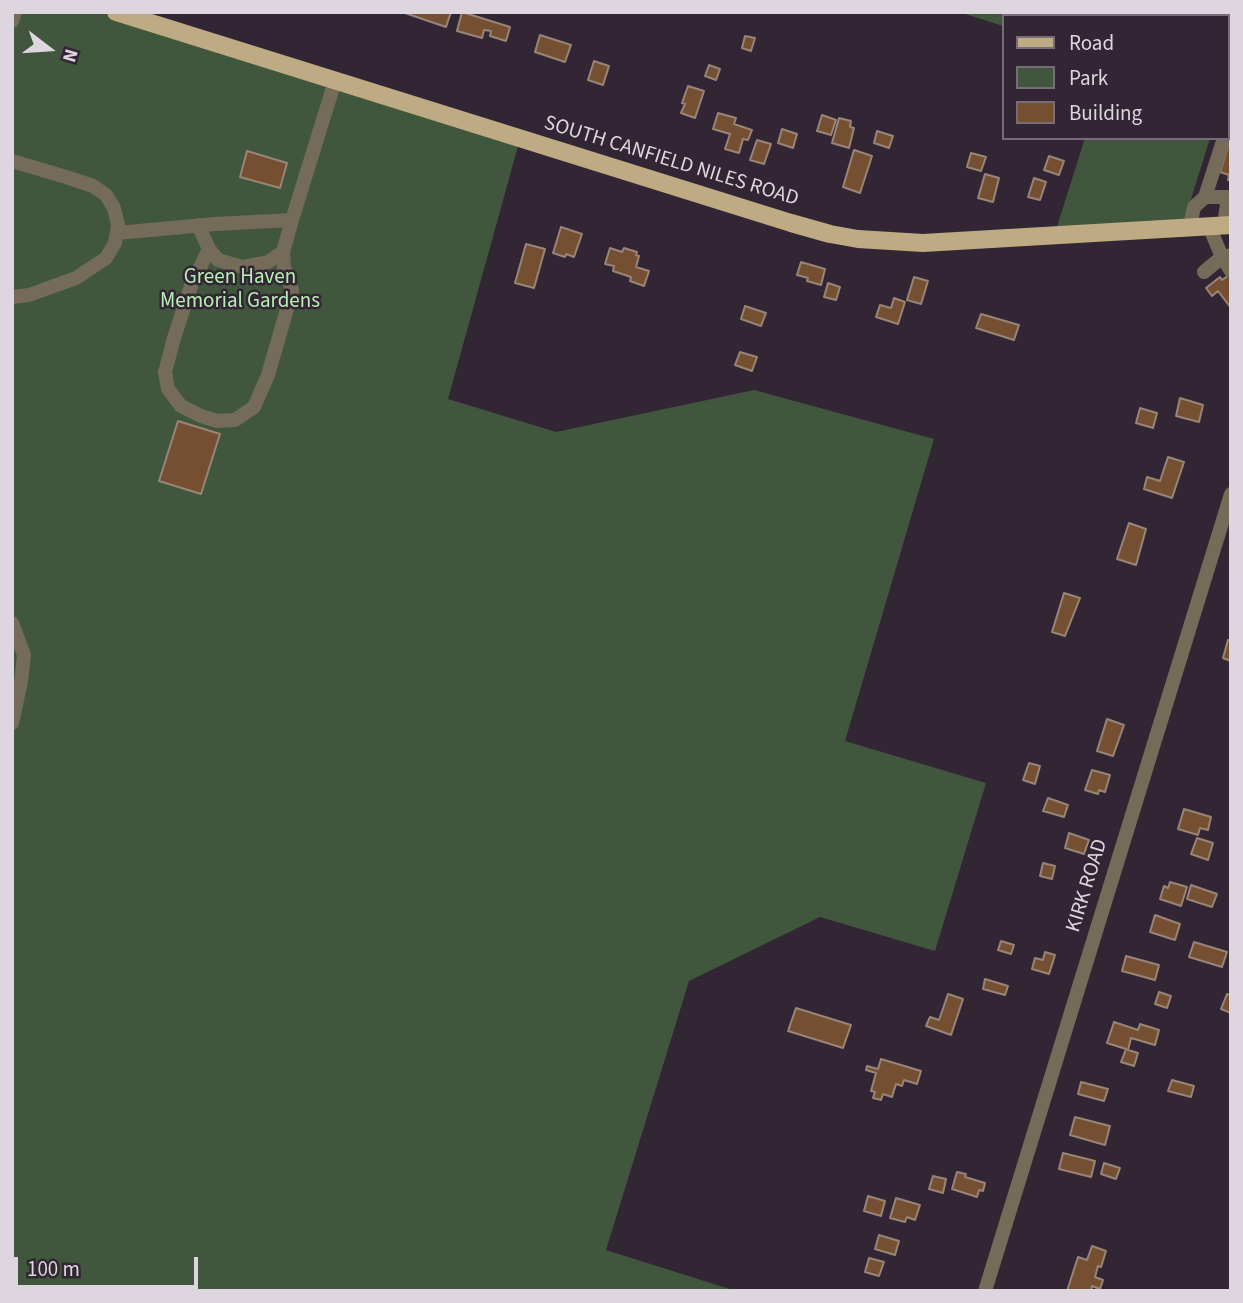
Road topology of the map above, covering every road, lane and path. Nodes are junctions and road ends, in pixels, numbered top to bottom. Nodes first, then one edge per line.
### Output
1 (15, 12) edge
2 (116, 12) edge
3 (12, 21) edge
4 (335, 81) junction
5 (1223, 140) edge
6 (12, 161) edge
7 (1205, 197) junction
8 (1229, 197) edge
9 (292, 220) junction
10 (198, 225) junction
11 (1190, 226) junction
12 (1221, 226) edge
13 (117, 233) junction
14 (209, 249) junction
15 (283, 252) junction
16 (1226, 256) edge
17 (1231, 271) edge
18 (1204, 272) dead end
19 (12, 297) edge
20 (1231, 494) edge
21 (12, 623) edge
22 (15, 704) edge
23 (12, 723) edge
24 (985, 1291) edge

1 - 3 street
2 - 4 main road, SOUTH CANFIELD NILES ROAD
4 - 9 street
4 - 11 main road, SOUTH CANFIELD NILES ROAD
5 - 7 street
6 - 13 street
7 - 8 street
7 - 11 street
8 - 12 street
9 - 10 street
9 - 15 street
10 - 13 street
10 - 14 street
11 - 12 main road, SOUTH CANFIELD NILES ROAD
12 - 16 street
13 - 19 street
14 - 15 street
14 - 15 street
16 - 17 street
16 - 18 street
20 - 24 street, KIRK ROAD
21 - 22 street
22 - 23 street

